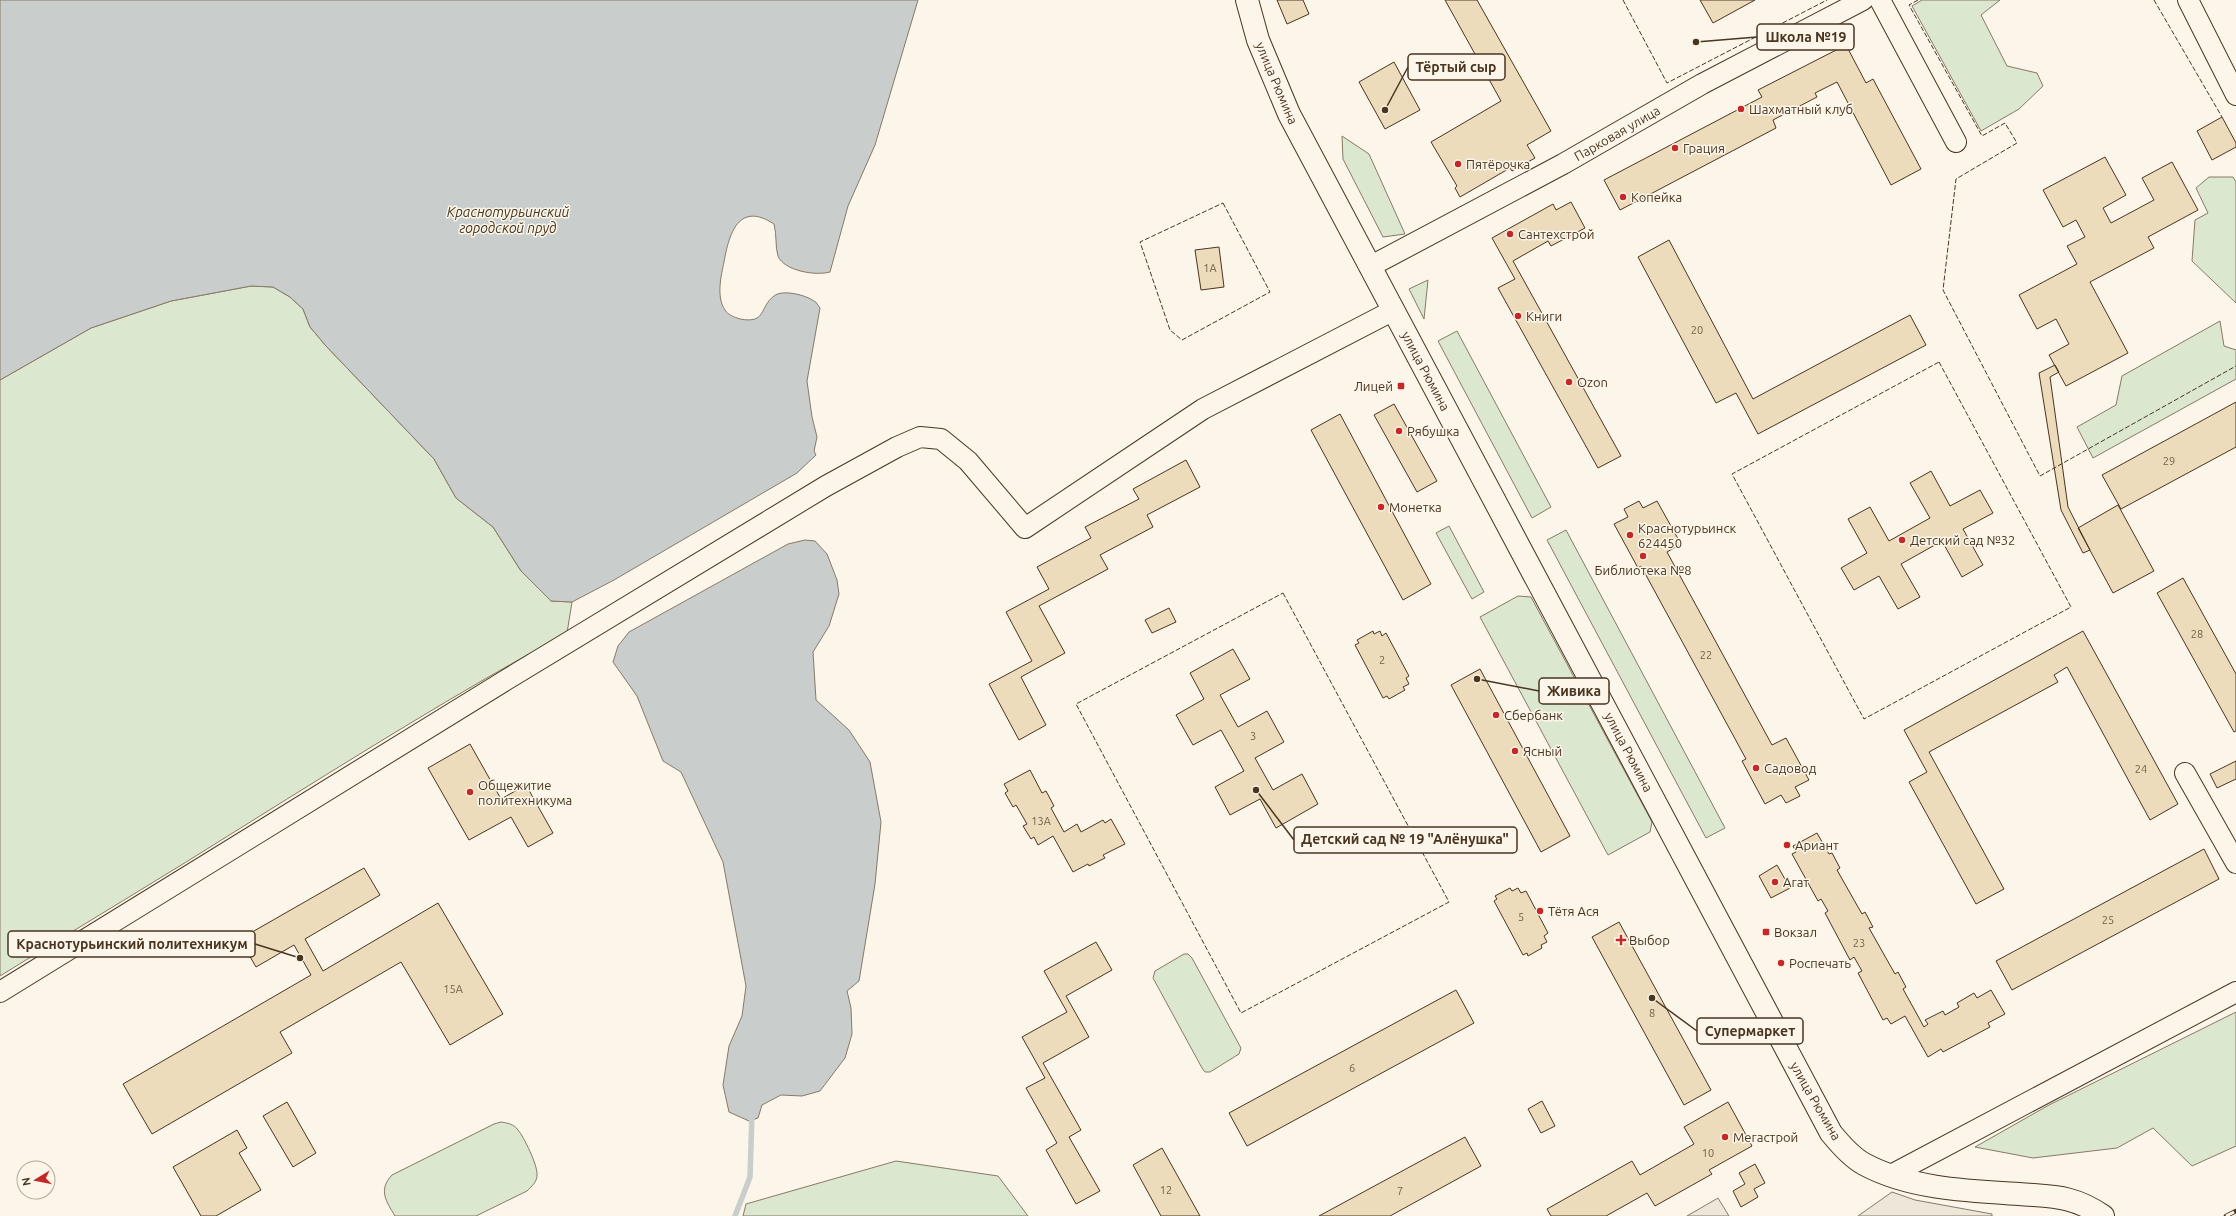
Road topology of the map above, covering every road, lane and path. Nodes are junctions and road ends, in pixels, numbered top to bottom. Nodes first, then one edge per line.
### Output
1 (1247, 0) edge
2 (1863, 0) edge
3 (1880, 0) edge
4 (2188, 0) edge
5 (2236, 95) edge
6 (1956, 142) dead end
7 (1371, 266) junction
8 (1394, 310) junction
9 (2185, 773) dead end
10 (2236, 863) edge
11 (0, 992) edge
12 (2236, 992) edge
13 (1891, 1175) junction
14 (2103, 1216) edge

1 - 7 main road, улица Рюмина
2 - 7 street, Парковая улица
3 - 6 street
4 - 5 street
7 - 8 main road, улица Рюмина
8 - 11 street
8 - 13 main road, улица Рюмина
9 - 10 street
12 - 13 street
13 - 14 main road, улица Рюмина

